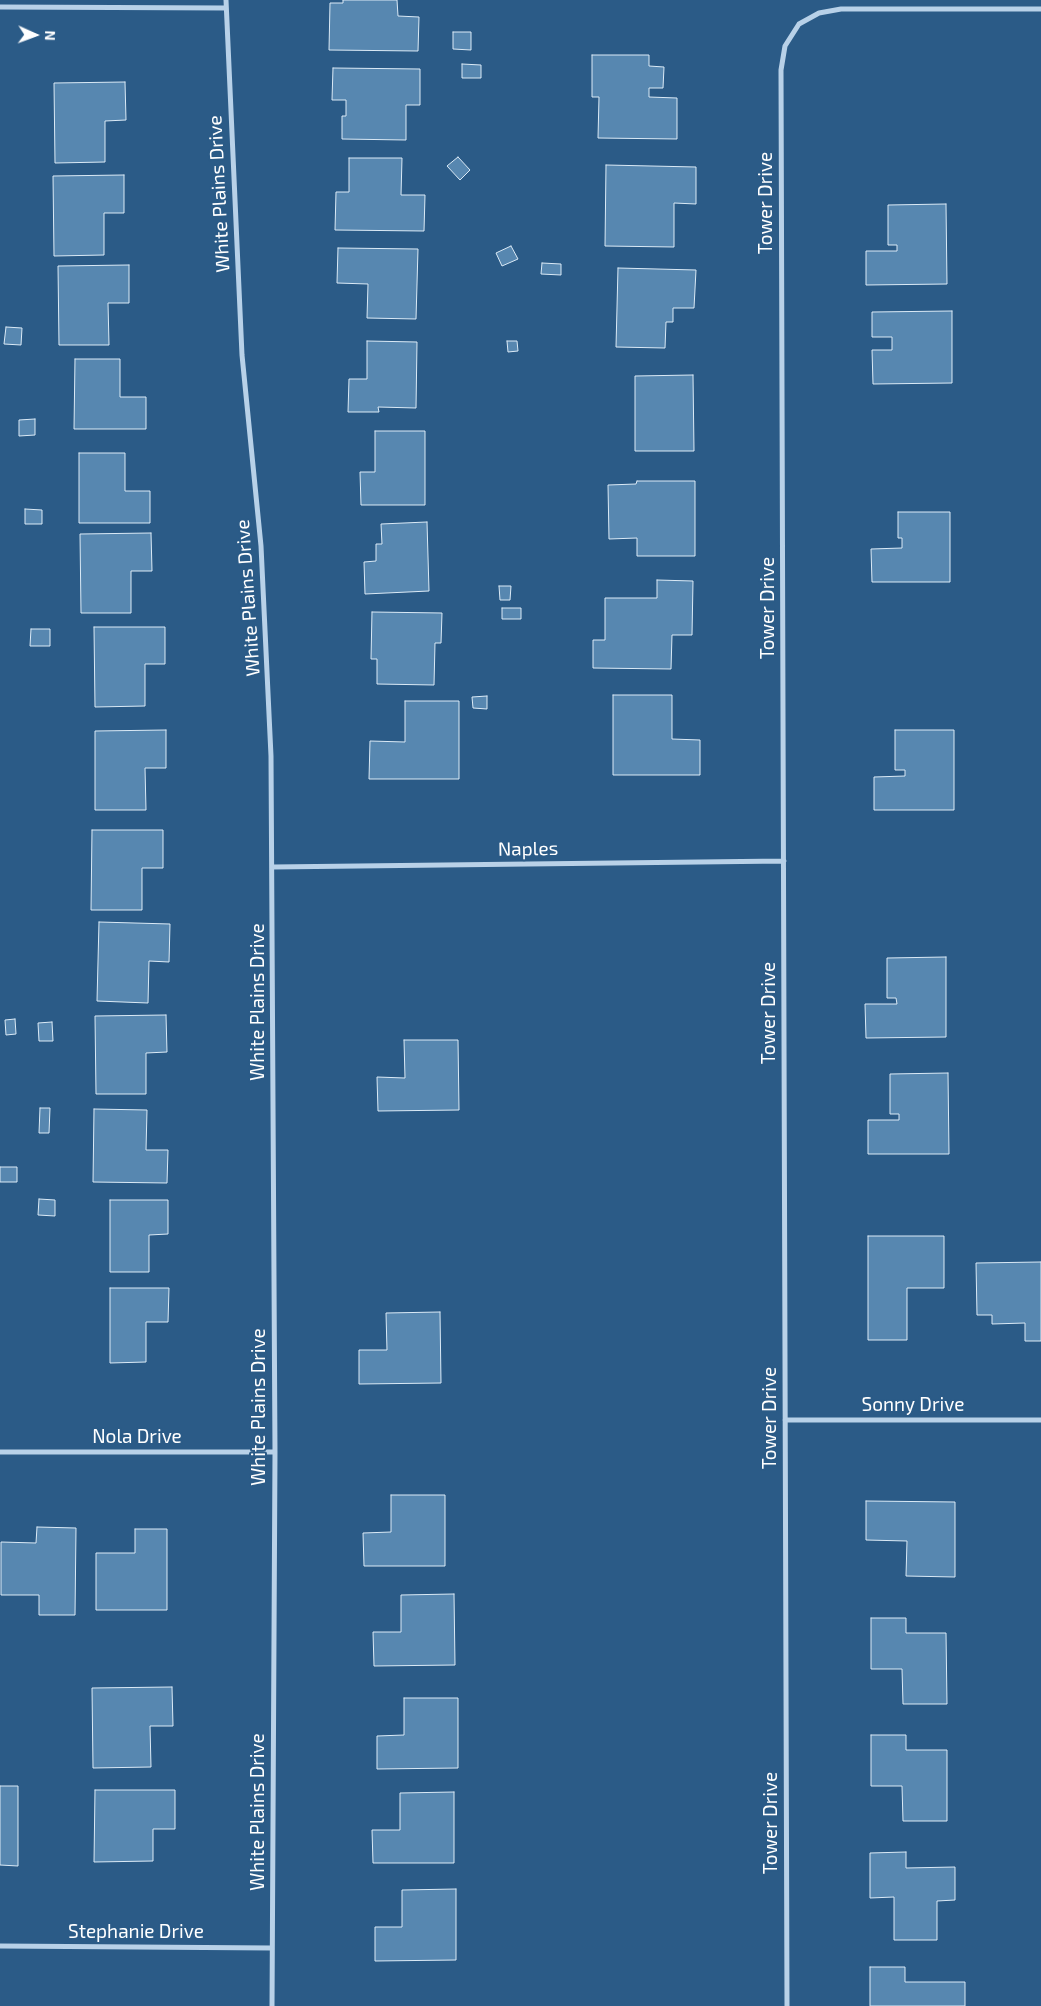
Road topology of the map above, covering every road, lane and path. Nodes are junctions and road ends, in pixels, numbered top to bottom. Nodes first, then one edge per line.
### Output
1 (226, 0) edge
2 (0, 7) edge
3 (226, 8) junction
4 (1041, 9) edge
5 (784, 861) junction
6 (272, 867) junction
7 (785, 1420) junction
8 (1041, 1420) edge
9 (0, 1452) edge
10 (275, 1452) junction
11 (0, 1946) edge
12 (272, 1948) junction
13 (272, 2006) edge
14 (787, 2006) edge

1 - 3 street, White Plains Drive
2 - 3 street
3 - 6 street, White Plains Drive
4 - 5 street, Tower Drive
5 - 6 street, Naples
5 - 7 street, Tower Drive
6 - 10 street, White Plains Drive
7 - 8 street, Sonny Drive
7 - 14 street, Tower Drive
9 - 10 street, Nola Drive
10 - 12 street, White Plains Drive
11 - 12 street, Stephanie Drive
12 - 13 street, White Plains Drive

